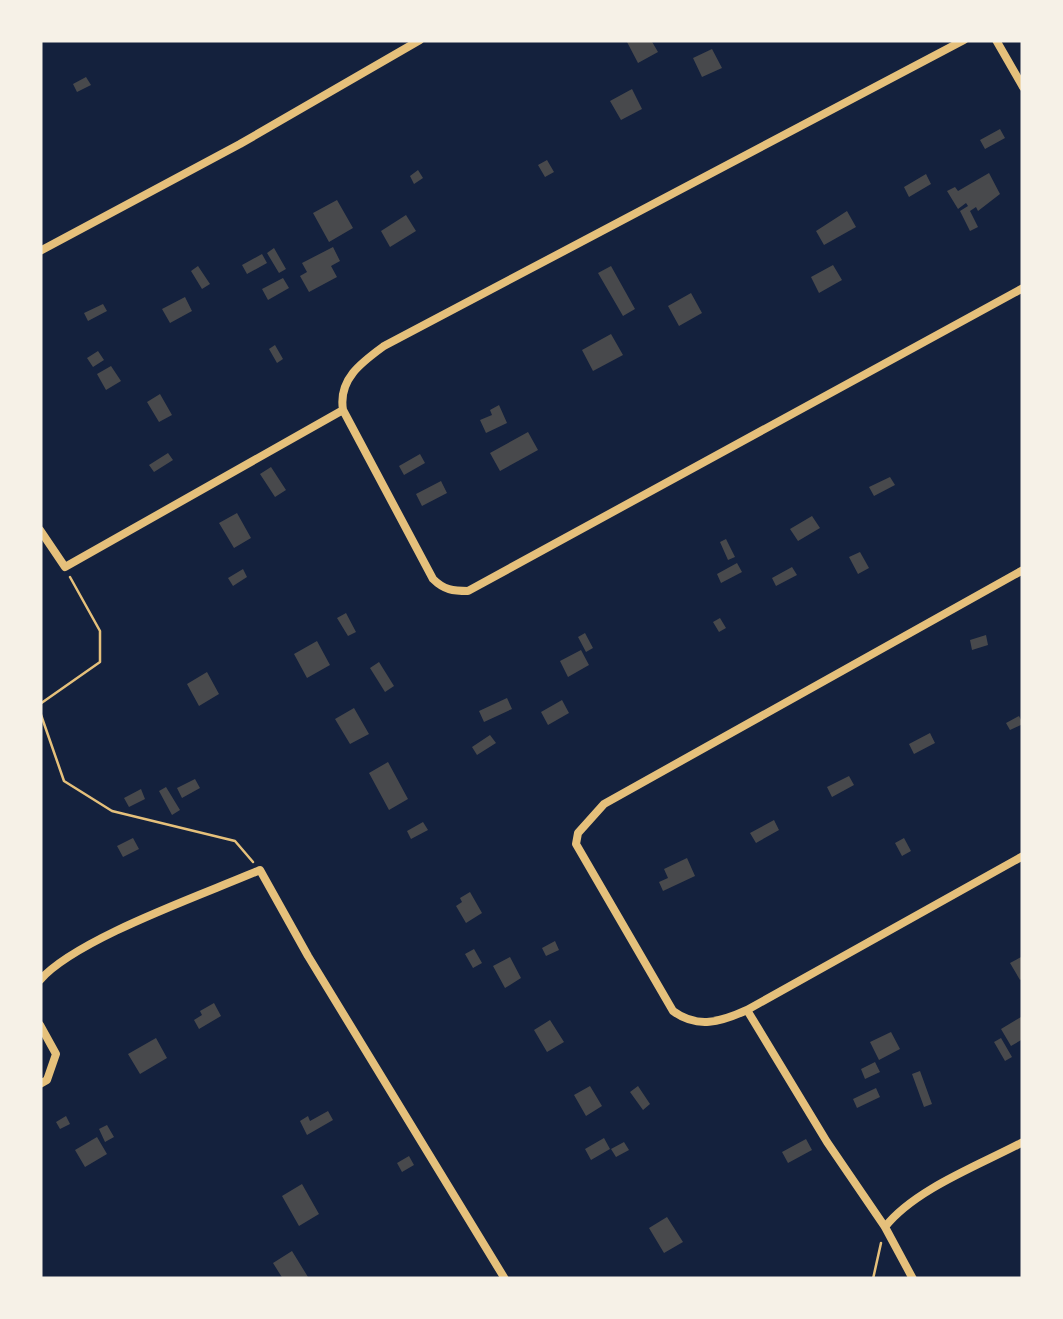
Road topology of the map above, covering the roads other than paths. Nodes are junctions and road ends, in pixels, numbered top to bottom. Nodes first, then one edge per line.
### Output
1 (420, 40) edge
2 (964, 40) edge
3 (996, 40) edge
4 (1023, 87) edge
5 (40, 252) edge
6 (1023, 288) edge
7 (343, 410) junction
8 (40, 530) edge
9 (1023, 570) edge
10 (1023, 856) edge
11 (40, 980) edge
12 (747, 1010) junction
13 (40, 1025) edge
14 (40, 1084) edge
15 (1023, 1142) edge
16 (885, 1227) junction
17 (506, 1279) edge
18 (913, 1279) edge

1 - 5 street
2 - 7 street
3 - 4 street
6 - 7 street
7 - 8 street
9 - 12 street
10 - 12 street
11 - 17 street
12 - 16 street
13 - 14 street
15 - 16 street
16 - 18 street

